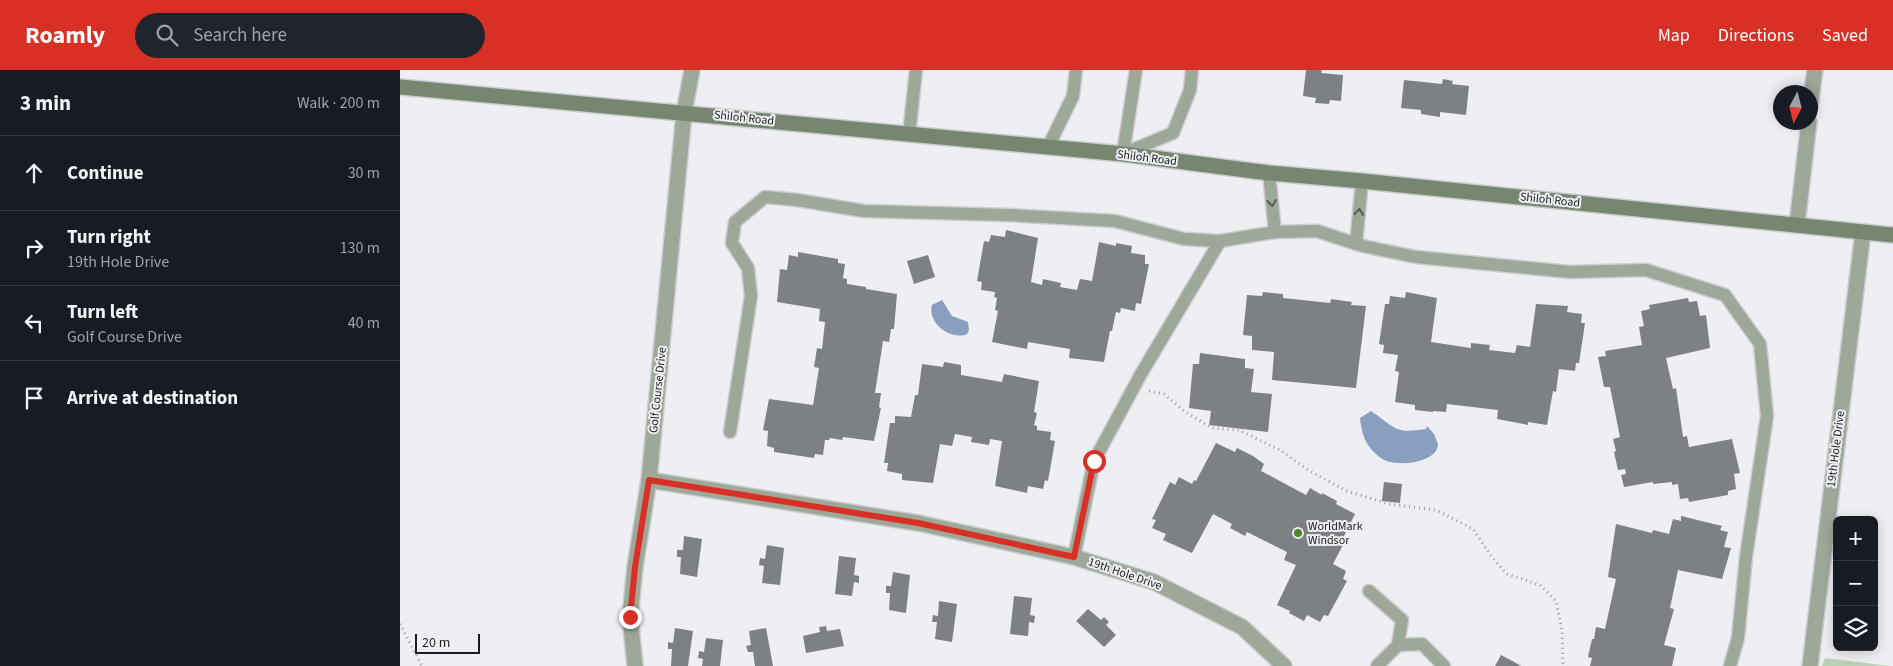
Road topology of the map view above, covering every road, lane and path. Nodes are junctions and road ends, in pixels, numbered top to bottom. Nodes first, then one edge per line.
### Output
1 (692, 70) edge
2 (916, 70) edge
3 (1076, 70) edge
4 (1136, 70) edge
5 (1192, 70) edge
6 (1815, 70) edge
7 (1813, 85) edge
8 (400, 87) edge
9 (684, 113) junction
10 (1807, 130) edge
11 (910, 135) junction
12 (1048, 147) junction
13 (1124, 154) junction
14 (1268, 173) junction
15 (1362, 181) junction
16 (1797, 225) junction
17 (1275, 232) junction
18 (1863, 232) junction
19 (1893, 235) edge
20 (1220, 241) junction
21 (1356, 244) junction
22 (1133, 388) junction
23 (730, 432) dead end
24 (649, 480) junction
25 (1074, 557) junction
26 (1369, 592) dead end
27 (400, 624) edge
28 (1398, 645) junction
29 (422, 666) edge
30 (635, 666) edge
31 (1284, 666) edge
32 (1377, 666) edge
33 (1444, 666) edge
34 (1566, 666) edge
35 (1730, 666) edge
36 (1810, 666) edge

1 - 9 street, Golf Course Drive
2 - 11 lane
3 - 12 lane
4 - 13 lane
5 - 13 lane
6 - 7 street
8 - 9 main road, Shiloh Road
9 - 11 main road, Shiloh Road
9 - 24 street, Golf Course Drive
10 - 16 street
11 - 12 main road, Shiloh Road
12 - 13 main road, Shiloh Road
13 - 14 main road, Shiloh Road
14 - 15 main road, Shiloh Road
14 -> 17 lane
15 - 16 main road, Shiloh Road
21 -> 15 lane
16 - 18 main road, Shiloh Road
17 - 20 lane
17 - 21 lane
18 - 19 main road, Shiloh Road
18 - 36 street, 19th Hole Drive
20 - 22 lane
20 - 23 lane
21 - 35 lane
22 - 25 lane
22 - 34 path
24 - 25 street, 19th Hole Drive
24 - 30 street, Golf Course Drive
25 - 31 street, 19th Hole Drive
26 - 28 lane
27 - 29 path
28 - 32 lane
28 - 33 lane

